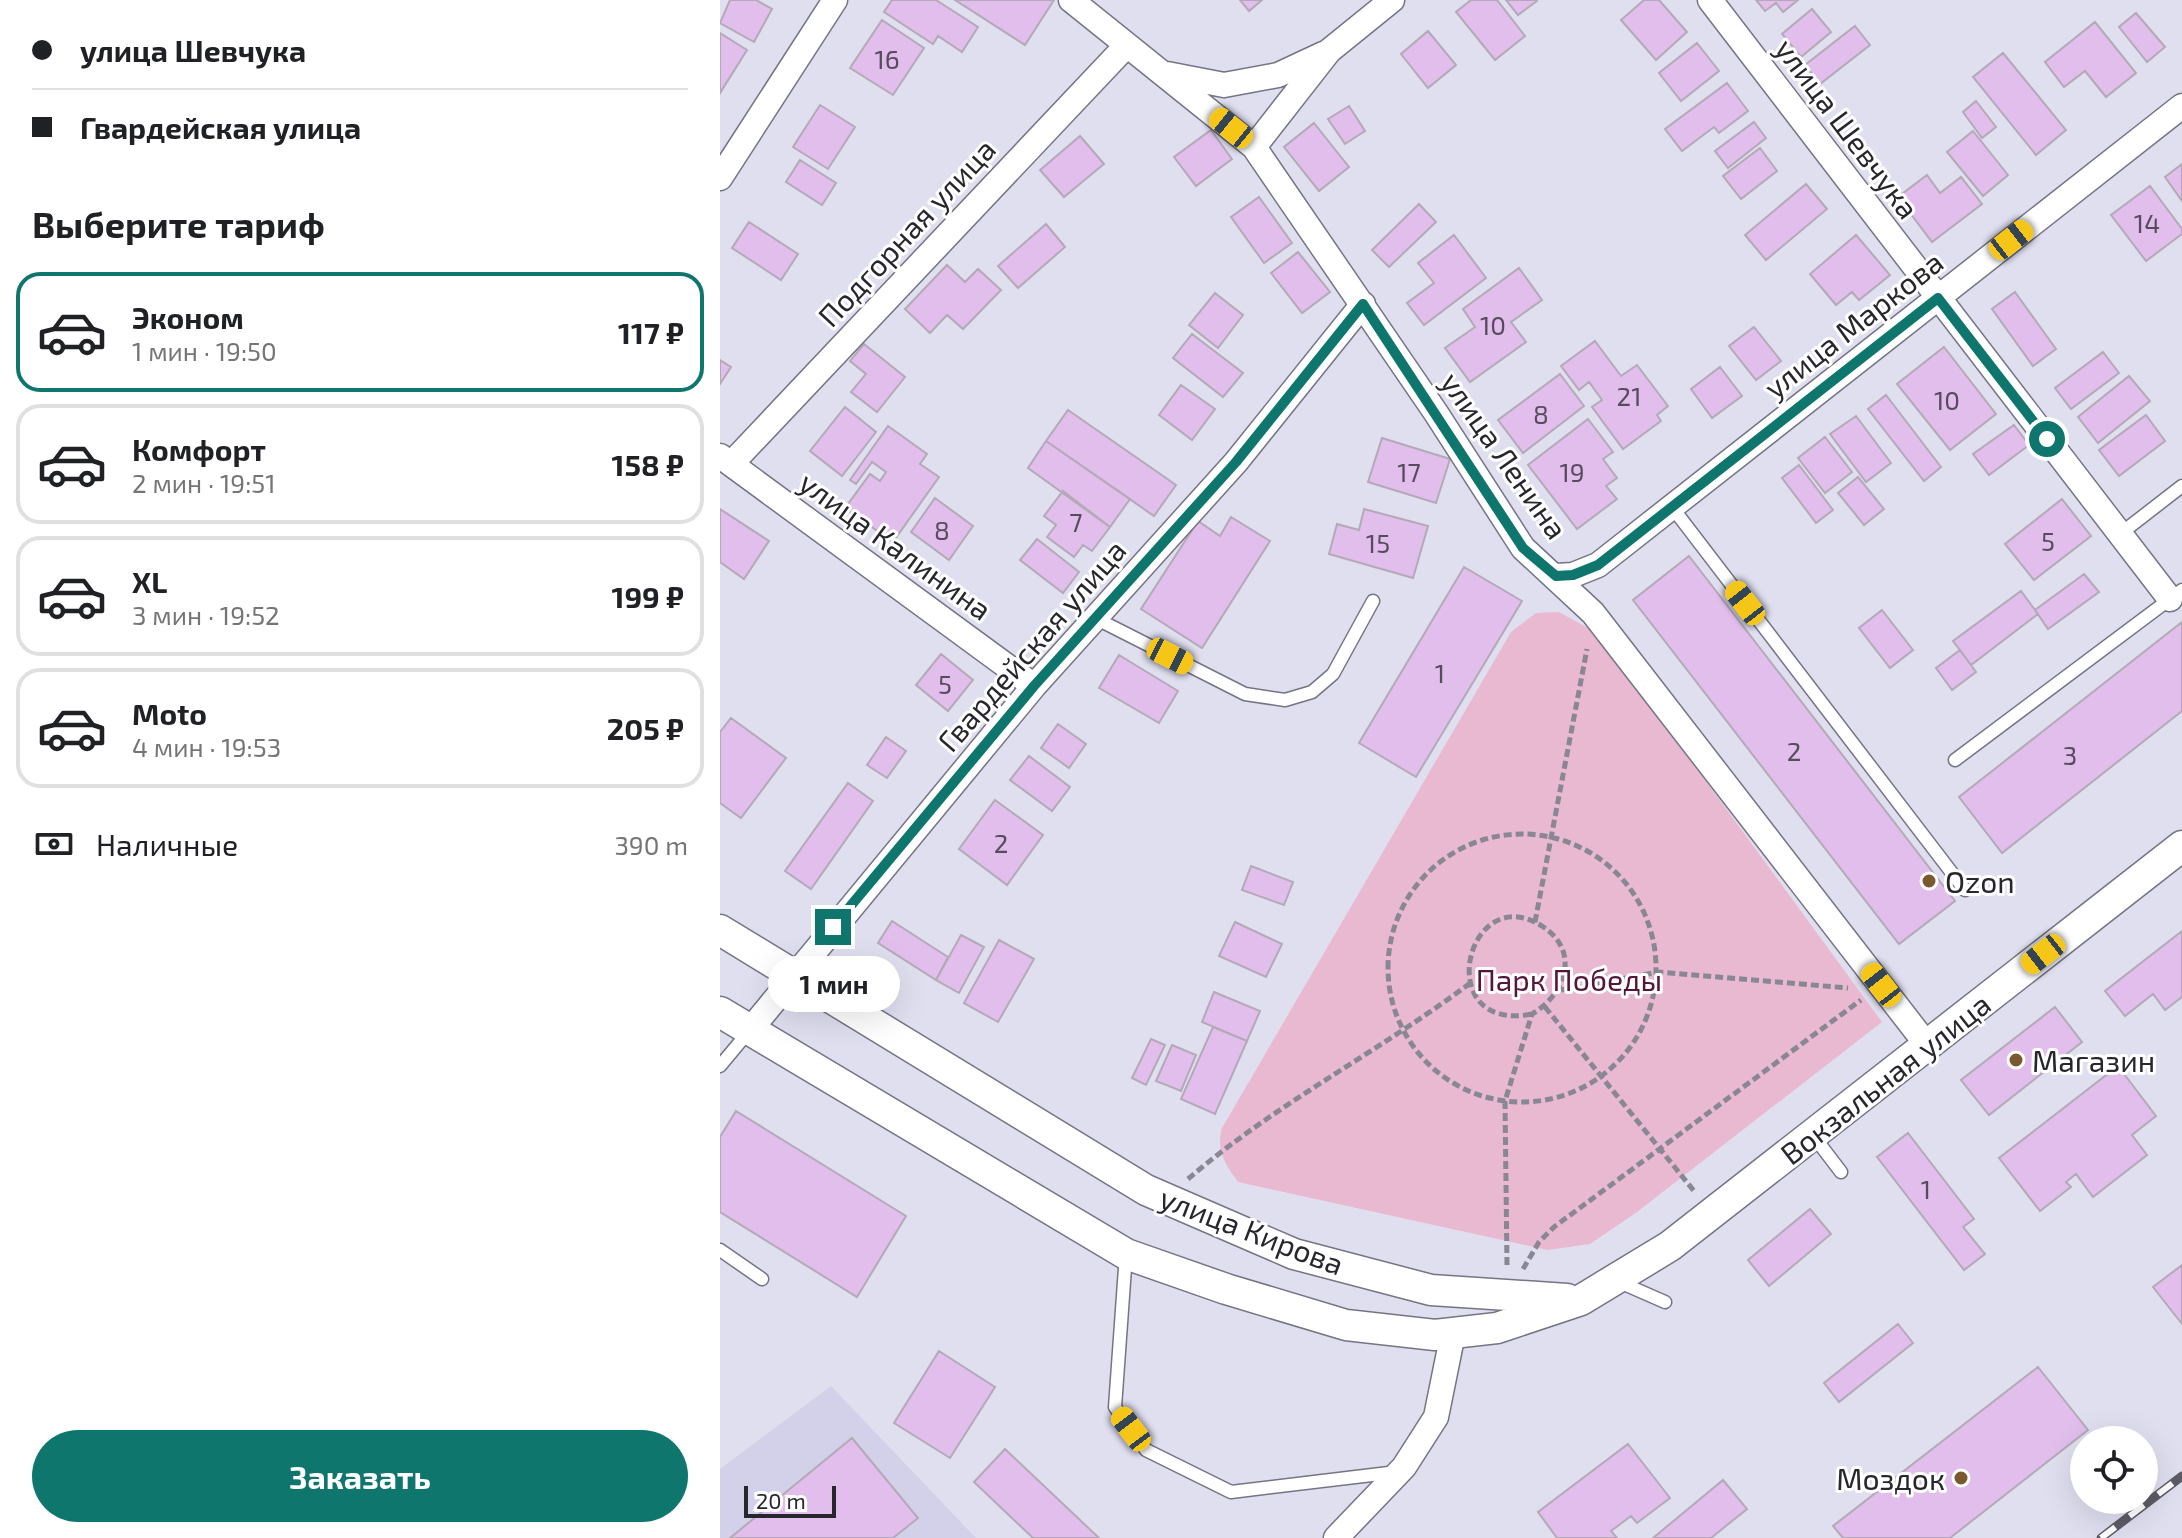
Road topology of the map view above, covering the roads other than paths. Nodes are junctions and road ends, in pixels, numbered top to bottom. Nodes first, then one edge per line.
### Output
1 (835, 0) edge
2 (1071, 0) edge
3 (1392, 0) edge
4 (1710, 0) edge
5 (1127, 45) junction
6 (1329, 51) junction
7 (1162, 73) junction
8 (2182, 106) edge
9 (1254, 147) junction
10 (720, 178) edge
11 (1938, 298) junction
12 (1363, 304) junction
13 (726, 460) edge
14 (2182, 486) edge
15 (1672, 507) junction
16 (2120, 534) junction
17 (1556, 576) junction
18 (2176, 594) edge
19 (1373, 601) dead end
20 (1095, 618) junction
21 (1034, 686) junction
22 (1955, 760) dead end
23 (2182, 846) edge
24 (1965, 890) dead end
25 (720, 930) edge
26 (793, 975) junction
27 (720, 1012) edge
28 (750, 1030) junction
29 (1927, 1045) junction
30 (720, 1066) edge
31 (1812, 1134) junction
32 (1841, 1172) dead end
33 (720, 1250) edge
34 (1126, 1254) junction
35 (762, 1279) dead end
36 (1614, 1280) junction
37 (1581, 1300) junction
38 (1665, 1302) dead end
39 (1453, 1333) junction
40 (1400, 1472) junction
41 (1336, 1538) edge

1 - 10 street
2 - 5 street, улица Ленина
3 - 6 street
4 - 11 street, улица Шевчука
5 - 7 street, улица Ленина
5 - 13 street, Подгорная улица
6 - 7 street
6 - 9 street
7 - 9 street, улица Ленина
8 - 11 street, улица Маркова
9 - 12 street, улица Ленина
11 - 15 street, улица Маркова
11 - 16 street, улица Шевчука
12 - 17 street, улица Ленина
12 - 20 street, Гвардейская улица
13 - 21 street, улица Калинина
14 - 16 lane
15 - 17 street, улица Маркова
15 - 24 lane
16 - 18 street, улица Шевчука
17 - 29 street, улица Ленина
18 - 22 lane
19 - 20 lane
20 - 21 street, Гвардейская улица
21 - 26 street, Гвардейская улица
23 - 29 street, Вокзальная улица
25 - 26 street, улица Кирова
26 - 28 street, Гвардейская улица
26 - 37 street, улица Кирова
27 - 28 street, улица Кирова
28 - 30 lane
28 - 34 street, улица Кирова
29 - 31 street, Вокзальная улица
31 - 32 lane
31 - 36 street, Вокзальная улица
33 - 35 lane
34 - 39 street, улица Кирова
34 - 40 lane
36 - 37 street, Вокзальная улица
36 - 38 lane
37 - 39 street, улица Кирова
39 - 40 street
40 - 41 street

